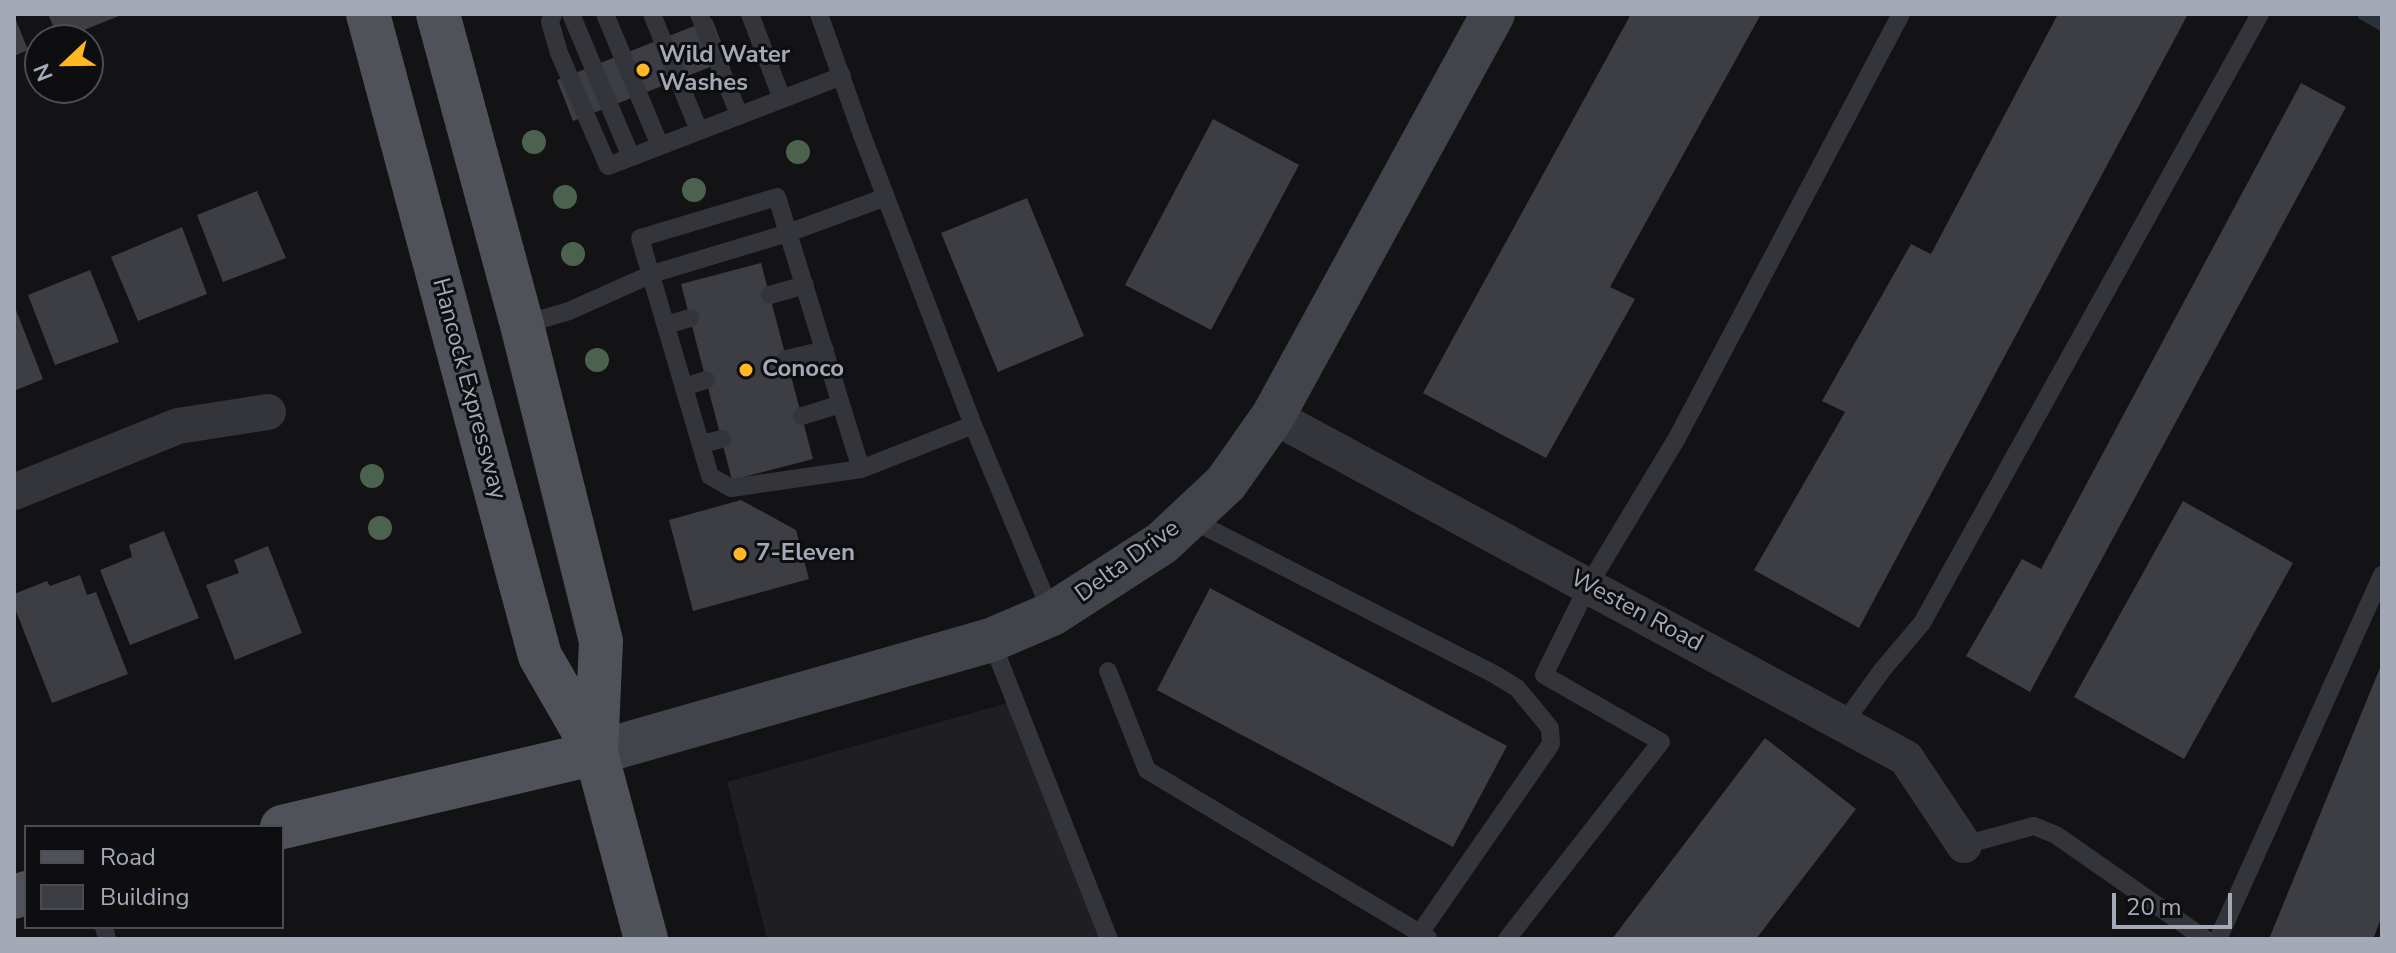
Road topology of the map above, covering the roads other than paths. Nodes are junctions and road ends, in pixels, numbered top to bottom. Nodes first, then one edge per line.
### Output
1 (368, 14) edge
2 (438, 14) edge
3 (553, 14) edge
4 (571, 14) edge
5 (605, 14) edge
6 (652, 14) edge
7 (699, 14) edge
8 (750, 14) edge
9 (819, 14) edge
10 (1493, 14) edge
11 (1901, 14) edge
12 (2260, 14) edge
13 (842, 76) junction
14 (782, 99) junction
15 (739, 115) junction
16 (699, 131) junction
17 (660, 146) junction
18 (631, 157) junction
19 (886, 197) junction
20 (788, 233) junction
21 (652, 274) junction
22 (805, 285) junction
23 (770, 295) dead end
24 (690, 318) dead end
25 (522, 325) junction
26 (666, 325) junction
27 (825, 350) junction
28 (786, 359) dead end
29 (706, 380) dead end
30 (684, 387) junction
31 (841, 404) junction
32 (268, 412) dead end
33 (802, 416) dead end
34 (1273, 416) junction
35 (973, 425) junction
36 (722, 439) dead end
37 (701, 444) junction
38 (861, 469) junction
39 (14, 492) edge
40 (1188, 518) junction
41 (2382, 575) edge
42 (1588, 586) junction
43 (1052, 614) junction
44 (991, 640) junction
45 (1108, 671) dead end
46 (1843, 724) junction
47 (596, 753) junction
48 (284, 827) edge
49 (1964, 845) joint
50 (1425, 936) edge
51 (646, 939) edge
52 (1109, 939) edge
53 (1507, 939) edge
54 (2205, 939) edge
55 (2218, 939) edge

1 - 47 main road, Hancock Expressway
2 - 25 main road, Hancock Expressway
3 - 18 lane
4 - 18 lane
5 - 17 lane
6 - 16 lane
7 - 15 lane
8 - 14 lane
9 - 13 lane
10 - 34 main road, Delta Drive
11 - 42 lane
12 - 46 lane
13 - 14 lane
13 - 19 lane
14 - 15 lane
15 - 16 lane
16 - 17 lane
17 - 18 lane
19 - 20 lane
19 - 35 lane
20 - 21 lane
20 - 21 lane
20 - 22 lane
21 - 25 lane
21 - 26 lane
22 - 23 lane
22 - 27 lane
24 - 26 lane
25 - 47 main road, Hancock Expressway
26 - 30 lane
27 - 28 lane
27 - 31 lane
29 - 30 lane
30 - 37 lane
31 - 33 lane
31 - 38 lane
32 - 39 street
34 - 40 main road, Delta Drive
34 - 42 street, Westen Road
35 - 38 lane
35 - 43 lane
36 - 37 lane
37 - 38 lane
40 - 43 main road, Delta Drive
40 - 50 lane
41 - 55 lane
42 - 46 street, Westen Road
42 - 53 lane
43 - 44 main road, Delta Drive
44 - 47 main road, Delta Drive
44 - 52 lane
45 - 50 lane
46 - 49 street, Westen Road
47 - 48 main road
47 - 51 main road, Hancock Expressway
49 - 54 lane

